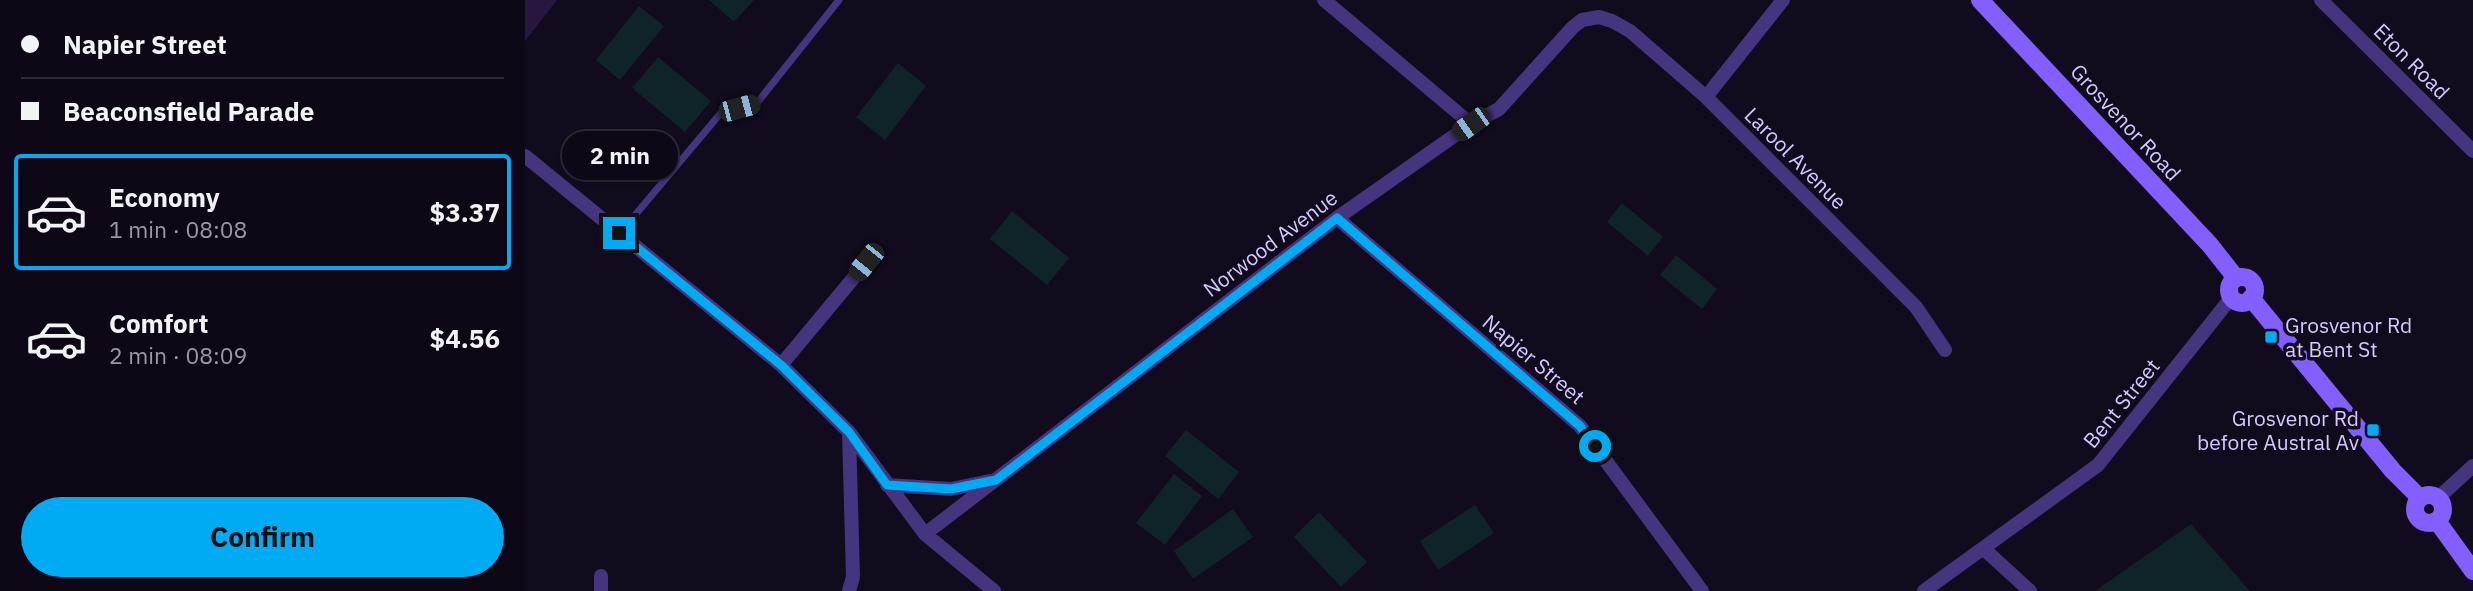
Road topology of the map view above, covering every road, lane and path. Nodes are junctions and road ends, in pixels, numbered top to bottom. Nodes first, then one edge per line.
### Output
1 (839, 0) edge
2 (1324, 0) edge
3 (1783, 0) edge
4 (1980, 0) edge
5 (2321, 0) edge
6 (1599, 17) joint
7 (1706, 97) junction
8 (1471, 124) junction
9 (2473, 151) edge
10 (525, 156) edge
11 (1337, 218) junction
12 (619, 233) junction
13 (866, 262) dead end
14 (2236, 278) junction
15 (2231, 298) junction
16 (2252, 298) junction
17 (1945, 350) dead end
18 (781, 365) junction
19 (849, 432) junction
20 (2473, 466) edge
21 (996, 480) junction
22 (887, 485) junction
23 (2420, 498) junction
24 (2438, 498) junction
25 (2437, 521) junction
26 (925, 534) junction
27 (1984, 549) junction
28 (2473, 571) edge
29 (849, 591) edge
30 (994, 591) edge
31 (1702, 591) edge
32 (1924, 591) edge
33 (2030, 591) edge

1 - 12 lane
2 - 8 street
3 - 7 street
4 - 14 street, Grosvenor Road
5 - 9 street, Eton Road
6 - 7 street, Larool Avenue
6 - 8 street, Norwood Avenue
7 - 17 street, Larool Avenue
8 - 11 street, Norwood Avenue
10 - 12 street
11 - 21 street, Norwood Avenue
11 - 31 street, Napier Street
12 - 18 street
13 - 18 street
14 - 15 street
14 - 16 street
15 - 16 street
15 - 27 street, Bent Street
16 - 23 street
18 - 19 street
19 - 22 street
19 - 29 street
20 - 24 street
21 - 22 street, Norwood Avenue
21 - 26 street, Norwood Avenue
22 - 26 street
23 - 24 street
23 - 25 street
24 - 25 street
25 - 28 street
26 - 30 street
27 - 32 street, Bent Street
27 - 33 street

